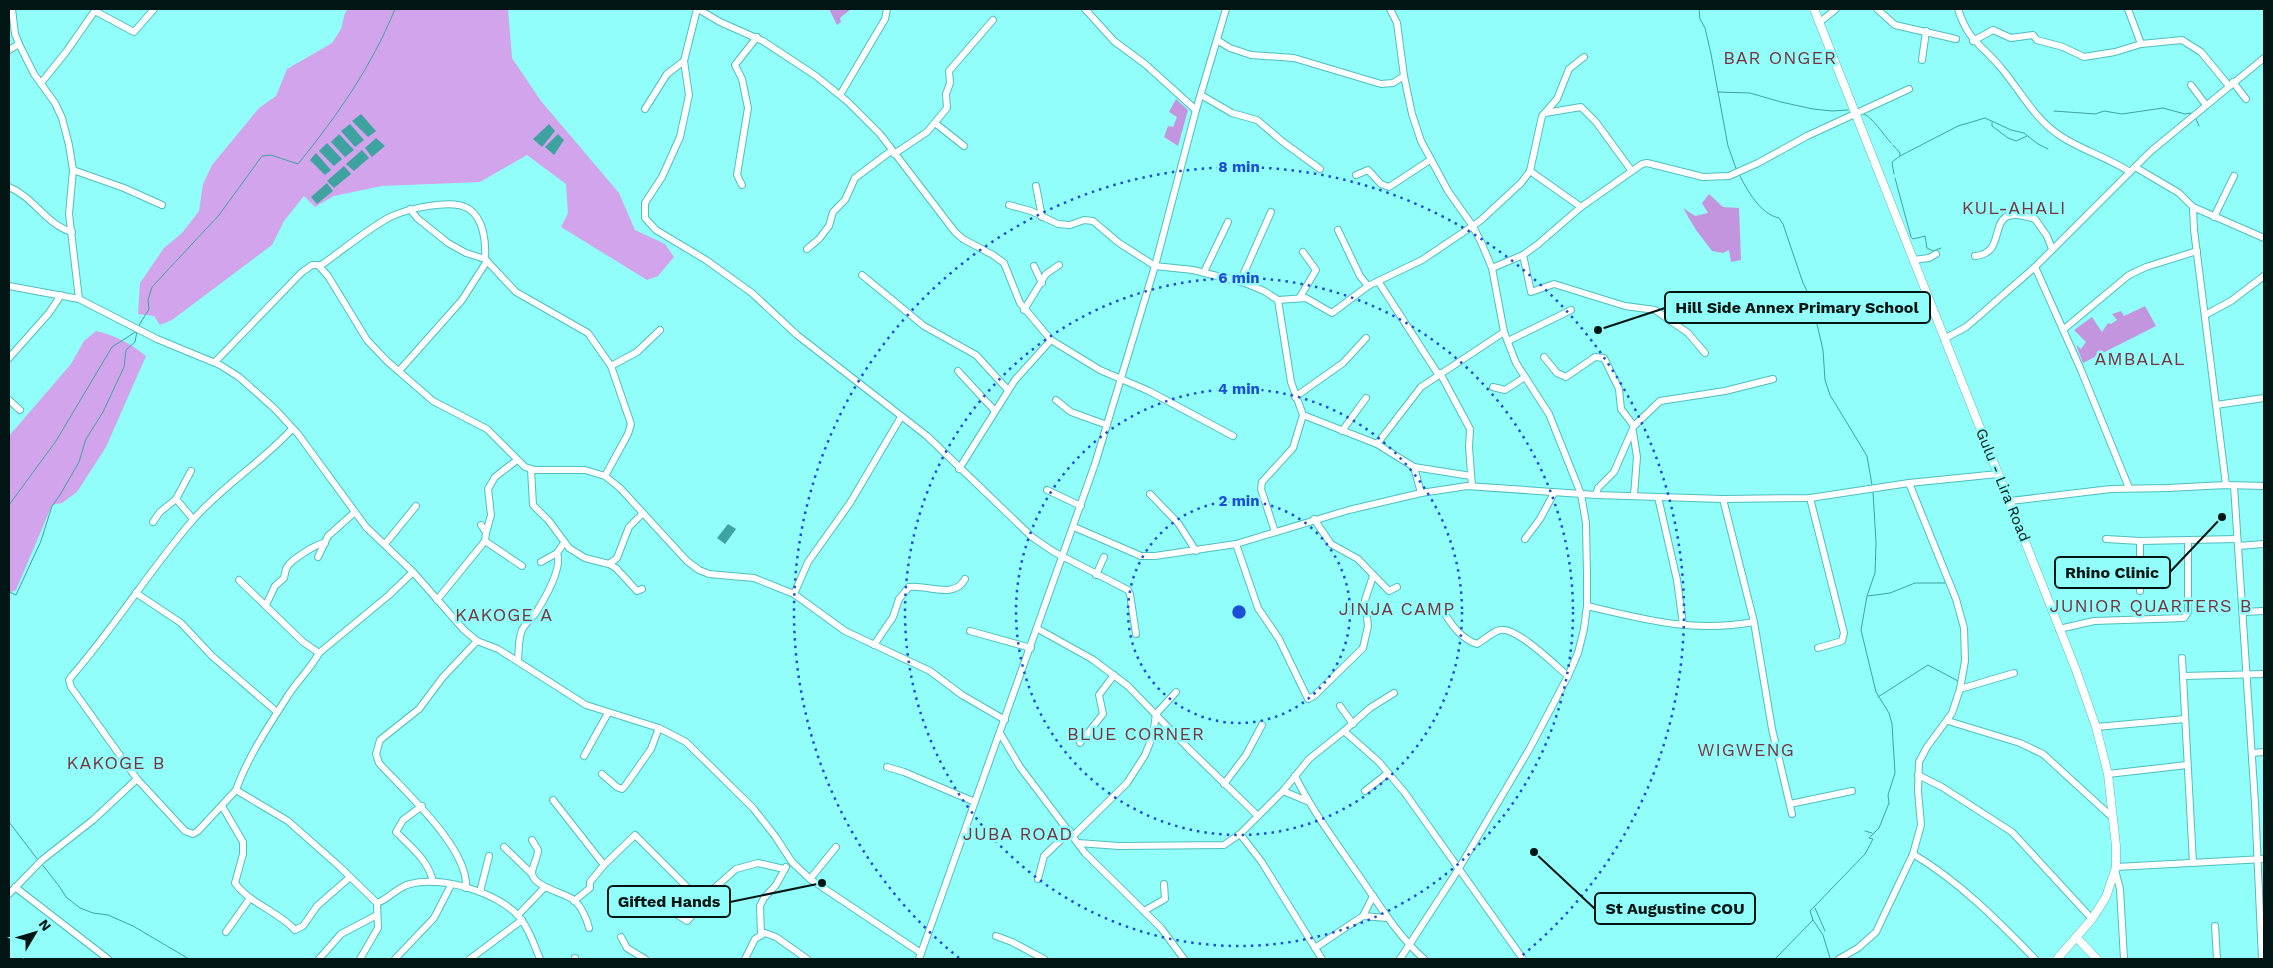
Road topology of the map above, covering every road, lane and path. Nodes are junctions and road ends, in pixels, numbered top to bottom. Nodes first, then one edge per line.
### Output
1 (12, 9) edge
2 (154, 9) edge
3 (697, 9) edge
4 (887, 9) edge
5 (1085, 9) edge
6 (1226, 9) edge
7 (1390, 9) edge
8 (1814, 9) edge
9 (1836, 9) edge
10 (1877, 9) edge
11 (1958, 9) edge
12 (2128, 9) edge
13 (96, 10) edge
14 (993, 20) dead end
15 (1820, 22) junction
16 (1926, 31) junction
17 (756, 37) junction
18 (1956, 39) dead end
19 (1217, 40) junction
20 (1973, 41) junction
21 (19, 44) junction
22 (2141, 44) junction
23 (9, 50) edge
24 (1584, 58) dead end
25 (2264, 58) edge
26 (1922, 60) dead end
27 (684, 61) junction
28 (1404, 76) junction
29 (40, 83) junction
30 (2231, 84) junction
31 (2191, 85) dead end
32 (1909, 89) dead end
33 (840, 95) junction
34 (1201, 96) junction
35 (2246, 99) dead end
36 (2206, 104) junction
37 (645, 109) dead end
38 (1196, 110) junction
39 (1545, 113) junction
40 (1856, 114) junction
41 (935, 123) junction
42 (964, 146) dead end
43 (893, 153) junction
44 (1430, 160) junction
45 (1320, 169) dead end
46 (2133, 169) junction
47 (73, 170) junction
48 (1631, 170) junction
49 (1530, 171) junction
50 (1356, 175) dead end
51 (2234, 176) dead end
52 (742, 185) dead end
53 (1036, 186) dead end
54 (9, 187) edge
55 (162, 205) dead end
56 (1009, 205) dead end
57 (1581, 207) junction
58 (2193, 207) junction
59 (410, 209) junction
60 (1271, 212) dead end
61 (1042, 217) junction
62 (2214, 217) junction
63 (1228, 222) dead end
64 (1472, 225) junction
65 (1338, 230) dead end
66 (72, 232) junction
67 (2264, 238) edge
68 (807, 249) dead end
69 (2052, 249) junction
70 (2197, 251) junction
71 (1303, 252) dead end
72 (1524, 255) junction
73 (1934, 255) dead end
74 (1974, 256) dead end
75 (486, 260) junction
76 (1913, 260) junction
77 (1059, 264) dead end
78 (320, 266) junction
79 (1034, 266) dead end
80 (1154, 266) junction
81 (2035, 267) junction
82 (1492, 268) junction
83 (1204, 272) junction
84 (862, 276) dead end
85 (2264, 276) edge
86 (1378, 281) junction
87 (1240, 282) junction
88 (1042, 283) junction
89 (9, 286) edge
90 (1368, 286) junction
91 (62, 295) junction
92 (1300, 297) junction
93 (80, 299) junction
94 (1278, 300) junction
95 (1929, 302) junction
96 (1847, 304) dead end
97 (1024, 310) junction
98 (1572, 310) dead end
99 (2205, 315) junction
100 (2064, 329) junction
101 (660, 330) dead end
102 (1504, 332) junction
103 (1366, 338) dead end
104 (1944, 339) junction
105 (1052, 340) junction
106 (1508, 341) junction
107 (1705, 354) dead end
108 (1544, 357) dead end
109 (9, 358) edge
110 (215, 362) junction
111 (611, 366) junction
112 (399, 371) junction
113 (958, 372) dead end
114 (1439, 374) junction
115 (1525, 376) junction
116 (1773, 379) dead end
117 (1121, 380) junction
118 (1493, 387) dead end
119 (1008, 390) junction
120 (1295, 397) junction
121 (1366, 398) dead end
122 (2264, 398) edge
123 (9, 400) edge
124 (1056, 400) dead end
125 (2216, 406) junction
126 (20, 410) dead end
127 (995, 411) junction
128 (1303, 415) junction
129 (901, 417) junction
130 (1107, 425) junction
131 (292, 429) junction
132 (1633, 429) junction
133 (1342, 431) junction
134 (1233, 436) dead end
135 (1376, 444) junction
136 (517, 460) junction
137 (1414, 467) junction
138 (530, 469) junction
139 (959, 469) junction
140 (191, 471) dead end
141 (1998, 474) junction
142 (606, 476) junction
143 (1471, 476) junction
144 (1909, 483) junction
145 (2226, 485) junction
146 (1472, 486) junction
147 (2234, 486) junction
148 (2264, 486) edge
149 (2129, 488) junction
150 (1047, 490) dead end
151 (1421, 493) junction
152 (1554, 493) junction
153 (1150, 494) dead end
154 (1581, 494) junction
155 (1596, 495) junction
156 (1634, 495) junction
157 (1658, 497) junction
158 (1810, 498) junction
159 (176, 499) junction
160 (1723, 500) junction
161 (2010, 502) junction
162 (416, 506) dead end
163 (1081, 506) junction
164 (356, 512) junction
165 (643, 513) junction
166 (194, 519) junction
167 (1314, 519) junction
168 (153, 522) dead end
169 (481, 525) dead end
170 (1074, 527) junction
171 (1275, 532) junction
172 (486, 533) junction
173 (1525, 539) dead end
174 (2106, 539) dead end
175 (2188, 540) junction
176 (485, 541) junction
177 (2140, 541) junction
178 (2238, 542) junction
179 (324, 543) junction
180 (564, 543) junction
181 (385, 544) junction
182 (1236, 544) junction
183 (2264, 544) edge
184 (1196, 551) junction
185 (557, 553) junction
186 (318, 557) dead end
187 (1063, 557) junction
188 (1104, 557) dead end
189 (616, 558) junction
190 (541, 562) dead end
191 (609, 564) junction
192 (522, 566) dead end
193 (616, 568) junction
194 (413, 572) junction
195 (1096, 575) junction
196 (1373, 576) junction
197 (965, 579) dead end
198 (239, 580) dead end
199 (1397, 587) dead end
200 (642, 589) dead end
201 (2140, 590) dead end
202 (136, 593) junction
203 (794, 594) junction
204 (437, 600) junction
205 (266, 605) junction
206 (1587, 606) junction
207 (1443, 611) dead end
208 (2264, 611) edge
209 (2243, 612) junction
210 (1754, 622) junction
211 (1683, 625) junction
212 (1038, 629) junction
213 (2059, 629) junction
214 (970, 631) dead end
215 (1136, 634) dead end
216 (477, 641) junction
217 (874, 645) junction
218 (1031, 648) junction
219 (1818, 648) dead end
220 (319, 653) junction
221 (2182, 658) dead end
222 (518, 661) junction
223 (2014, 673) dead end
224 (2264, 674) edge
225 (1114, 675) junction
226 (2246, 675) junction
227 (1568, 676) junction
228 (2183, 676) junction
229 (1960, 689) junction
230 (1176, 692) dead end
231 (1394, 693) dead end
232 (1340, 706) dead end
233 (277, 712) junction
234 (608, 713) junction
235 (1156, 714) junction
236 (2185, 719) junction
237 (1005, 720) junction
238 (1948, 721) junction
239 (1353, 724) junction
240 (1262, 725) dead end
241 (2096, 727) junction
242 (659, 728) junction
243 (1344, 731) junction
244 (1000, 733) junction
245 (1080, 743) dead end
246 (2264, 752) edge
247 (2252, 753) junction
248 (584, 756) dead end
249 (2187, 765) junction
250 (887, 767) dead end
251 (1388, 773) junction
252 (602, 774) dead end
253 (2108, 774) junction
254 (1918, 775) junction
255 (1295, 776) junction
256 (137, 779) junction
257 (1224, 784) junction
258 (236, 790) junction
259 (1283, 791) junction
260 (1365, 791) dead end
261 (1852, 791) dead end
262 (553, 800) dead end
263 (1307, 801) junction
264 (976, 802) junction
265 (1790, 804) junction
266 (222, 806) junction
267 (422, 806) junction
268 (1792, 814) dead end
269 (1258, 816) junction
270 (2113, 818) junction
271 (1072, 834) junction
272 (1240, 834) junction
273 (532, 840) dead end
274 (1078, 843) junction
275 (504, 847) dead end
276 (836, 847) dead end
277 (1913, 854) junction
278 (489, 856) dead end
279 (2261, 859) edge
280 (792, 862) junction
281 (2193, 863) junction
282 (604, 864) junction
283 (784, 869) junction
284 (2116, 869) junction
285 (1458, 870) junction
286 (532, 874) junction
287 (349, 878) junction
288 (810, 879) junction
289 (1038, 879) dead end
290 (433, 881) junction
291 (1164, 884) dead end
292 (451, 885) junction
293 (15, 887) junction
294 (545, 887) junction
295 (466, 888) junction
296 (480, 892) junction
297 (9, 894) edge
298 (1373, 896) junction
299 (250, 898) junction
300 (702, 899) junction
301 (574, 900) junction
302 (377, 903) junction
303 (644, 909) dead end
304 (1144, 911) junction
305 (377, 915) junction
306 (1363, 916) junction
307 (520, 917) junction
308 (1387, 918) junction
309 (2092, 919) junction
310 (2215, 926) dead end
311 (589, 928) dead end
312 (226, 932) dead end
313 (760, 934) junction
314 (996, 936) dead end
315 (621, 938) dead end
316 (2077, 938) junction
317 (1408, 945) junction
318 (1315, 948) junction
319 (920, 956) edge
320 (108, 959) edge
321 (319, 959) edge
322 (360, 959) edge
323 (395, 959) edge
324 (470, 959) edge
325 (540, 959) edge
326 (645, 959) edge
327 (744, 959) edge
328 (806, 959) edge
329 (1044, 959) edge
330 (1184, 959) edge
331 (1322, 959) edge
332 (1400, 959) edge
333 (1424, 959) edge
334 (1523, 959) edge
335 (1838, 959) edge
336 (2035, 959) edge
337 (2057, 959) edge
338 (2097, 959) edge
339 (2124, 959) edge
340 (2217, 959) edge
341 (2262, 959) edge

1 - 21 street
2 - 13 street
3 - 17 street
3 - 27 street
4 - 33 street
5 - 38 street
6 - 19 street
7 - 28 street
8 - 15 main road, Gulu - Lira Road
9 - 15 street
10 - 16 street
11 - 20 street
12 - 22 street
13 - 29 street
14 - 41 street
15 - 40 main road, Gulu - Lira Road
16 - 18 street
16 - 26 street
17 - 33 street
17 - 52 street
19 - 28 street
19 - 34 street
20 - 22 street
20 - 46 street
21 - 23 street
21 - 29 street
22 - 30 street
24 - 39 street
25 - 30 street
27 - 37 street
27 - 129 street
28 - 44 street
29 - 47 street
30 - 35 street
30 - 36 street
31 - 36 street
32 - 40 street
33 - 43 street
34 - 38 street
34 - 45 street
36 - 46 street
38 - 80 street
39 - 48 street
39 - 49 street
40 - 48 street
40 - 76 main road, Gulu - Lira Road
41 - 42 street
41 - 43 street
43 - 68 street
43 - 97 street
44 - 50 street
44 - 64 street
46 - 58 street
46 - 69 street
47 - 55 street
47 - 66 street
48 - 57 street
49 - 57 street
49 - 64 street
51 - 62 street
53 - 61 street
54 - 66 street
56 - 61 street
57 - 72 street
58 - 62 street
58 - 70 street
59 - 75 street
59 - 75 street
59 - 78 street
60 - 87 street
61 - 80 street
62 - 67 street
63 - 83 street
64 - 82 street
64 - 86 street
65 - 90 street
66 - 93 street
69 - 74 street
69 - 81 street
70 - 99 street
70 - 100 street
71 - 92 street
72 - 82 street
72 - 107 street
73 - 76 street
75 - 111 street
75 - 112 street
76 - 95 main road, Gulu - Lira Road
77 - 88 street
78 - 110 street
78 - 112 street
79 - 88 street
80 - 83 street
80 - 117 street
81 - 100 street
81 - 104 street
82 - 102 street
83 - 87 street
84 - 119 street
85 - 99 street
86 - 90 street
86 - 114 street
87 - 94 street
88 - 97 street
89 - 91 street
90 - 92 street
91 - 93 street
91 - 109 street
92 - 94 street
93 - 110 street
94 - 120 street
95 - 96 street
95 - 104 main road, Gulu - Lira Road
97 - 105 street
98 - 106 street
99 - 125 street
100 - 149 street
101 - 111 street
102 - 106 street
102 - 114 street
103 - 120 street
104 - 141 main road, Gulu - Lira Road
105 - 117 street
105 - 119 street
106 - 115 street
108 - 132 street
110 - 131 street
111 - 142 street
112 - 136 street
113 - 127 street
114 - 135 street
114 - 143 street
115 - 118 street
115 - 154 street
116 - 132 street
117 - 130 street
117 - 134 street
119 - 127 street
120 - 128 street
121 - 133 street
122 - 125 street
123 - 126 street
124 - 130 street
125 - 145 street
127 - 139 street
128 - 133 street
128 - 171 street
129 - 139 street
129 - 203 street
130 - 163 street
131 - 164 street
131 - 166 street
132 - 155 street
132 - 156 street
133 - 135 street
135 - 137 street
136 - 138 street
136 - 172 street
137 - 143 street
137 - 151 street
138 - 142 street
138 - 180 street
139 - 187 street
140 - 159 street
141 - 144 street
141 - 161 main road, Gulu - Lira Road
142 - 165 street
143 - 146 street
144 - 158 street
144 - 229 street
145 - 147 street
145 - 149 street
146 - 151 street
146 - 152 street
147 - 148 street
147 - 178 street
149 - 161 street
150 - 163 street
151 - 167 street
152 - 154 street
152 - 173 street
153 - 184 street
154 - 155 street
154 - 206 street
155 - 156 street
156 - 157 street
157 - 160 street
157 - 211 street
158 - 160 street
158 - 219 street
159 - 166 street
159 - 168 street
160 - 210 street
161 - 213 main road, Gulu - Lira Road
162 - 181 street
163 - 170 street
164 - 179 street
164 - 181 street
165 - 189 street
165 - 203 street
166 - 202 street
167 - 171 street
167 - 196 street
169 - 172 street
170 - 184 street
170 - 187 street
171 - 182 street
172 - 176 street
174 - 177 street
175 - 177 street
175 - 178 street
175 - 213 street
176 - 192 street
176 - 204 street
177 - 201 street
178 - 183 street
178 - 209 street
179 - 186 street
179 - 205 street
180 - 185 street
180 - 191 street
181 - 194 street
182 - 184 street
182 - 196 street
185 - 190 street
185 - 222 street
187 - 195 street
187 - 212 street
188 - 195 street
189 - 191 street
189 - 193 street
191 - 193 street
193 - 200 street
194 - 204 street
194 - 220 street
195 - 215 street
196 - 199 street
197 - 217 street
198 - 205 street
202 - 233 street
202 - 256 street
203 - 217 street
204 - 216 street
205 - 220 street
206 - 211 street
206 - 227 street
207 - 227 street
208 - 209 street
209 - 226 street
210 - 211 street
210 - 265 street
212 - 218 street
212 - 225 street
213 - 241 main road, Gulu - Lira Road
214 - 218 street
216 - 222 street
216 - 267 street
217 - 237 street
218 - 237 street
220 - 233 street
221 - 228 street
222 - 234 street
223 - 229 street
224 - 226 street
225 - 235 street
225 - 245 street
226 - 228 street
226 - 247 street
227 - 285 street
228 - 236 street
229 - 238 street
230 - 235 street
231 - 239 street
232 - 239 street
233 - 258 street
234 - 242 street
234 - 248 street
235 - 257 street
235 - 271 street
236 - 241 street
236 - 249 street
237 - 244 street
238 - 254 street
238 - 270 street
239 - 243 street
240 - 257 street
241 - 253 main road, Gulu - Lira Road
242 - 252 street
242 - 280 street
243 - 251 street
243 - 255 street
244 - 264 street
244 - 271 street
246 - 247 street
247 - 279 street
249 - 253 street
249 - 281 street
250 - 264 street
251 - 260 street
251 - 285 street
253 - 270 main road, Gulu - Lira Road
254 - 277 street
254 - 309 street
255 - 259 street
255 - 263 street
256 - 266 street
256 - 293 street
257 - 269 street
258 - 266 street
258 - 287 street
259 - 263 street
259 - 269 street
261 - 265 street
262 - 282 street
263 - 298 street
264 - 319 street
265 - 268 street
266 - 299 street
267 - 290 street
267 - 295 street
269 - 272 street
270 - 284 main road, Gulu - Lira Road
271 - 274 street
271 - 289 street
272 - 274 street
272 - 318 street
273 - 286 street
274 - 304 street
275 - 286 street
276 - 288 street
277 - 335 street
277 - 336 street
278 - 296 street
279 - 281 street
279 - 341 street
280 - 283 street
280 - 288 street
281 - 284 street
282 - 300 street
282 - 301 street
283 - 300 street
283 - 313 street
284 - 309 main road, Gulu - Lira Road
284 - 339 street
285 - 317 street
285 - 334 street
286 - 294 street
287 - 299 street
287 - 302 street
288 - 319 street
290 - 292 street
290 - 302 street
291 - 304 street
292 - 295 street
292 - 323 street
293 - 297 street
293 - 320 street
294 - 301 street
294 - 307 street
295 - 296 street
296 - 307 street
298 - 306 street
298 - 308 street
299 - 312 street
300 - 303 street
301 - 311 street
302 - 305 street
304 - 330 street
305 - 321 street
305 - 322 street
306 - 308 street
306 - 318 street
307 - 324 street
307 - 325 street
308 - 317 street
309 - 316 main road, Gulu - Lira Road
310 - 340 street
313 - 327 street
313 - 328 street
314 - 329 street
315 - 326 street
316 - 337 main road, Gulu - Lira Road
316 - 338 main road
317 - 332 street
317 - 333 street
318 - 331 street

